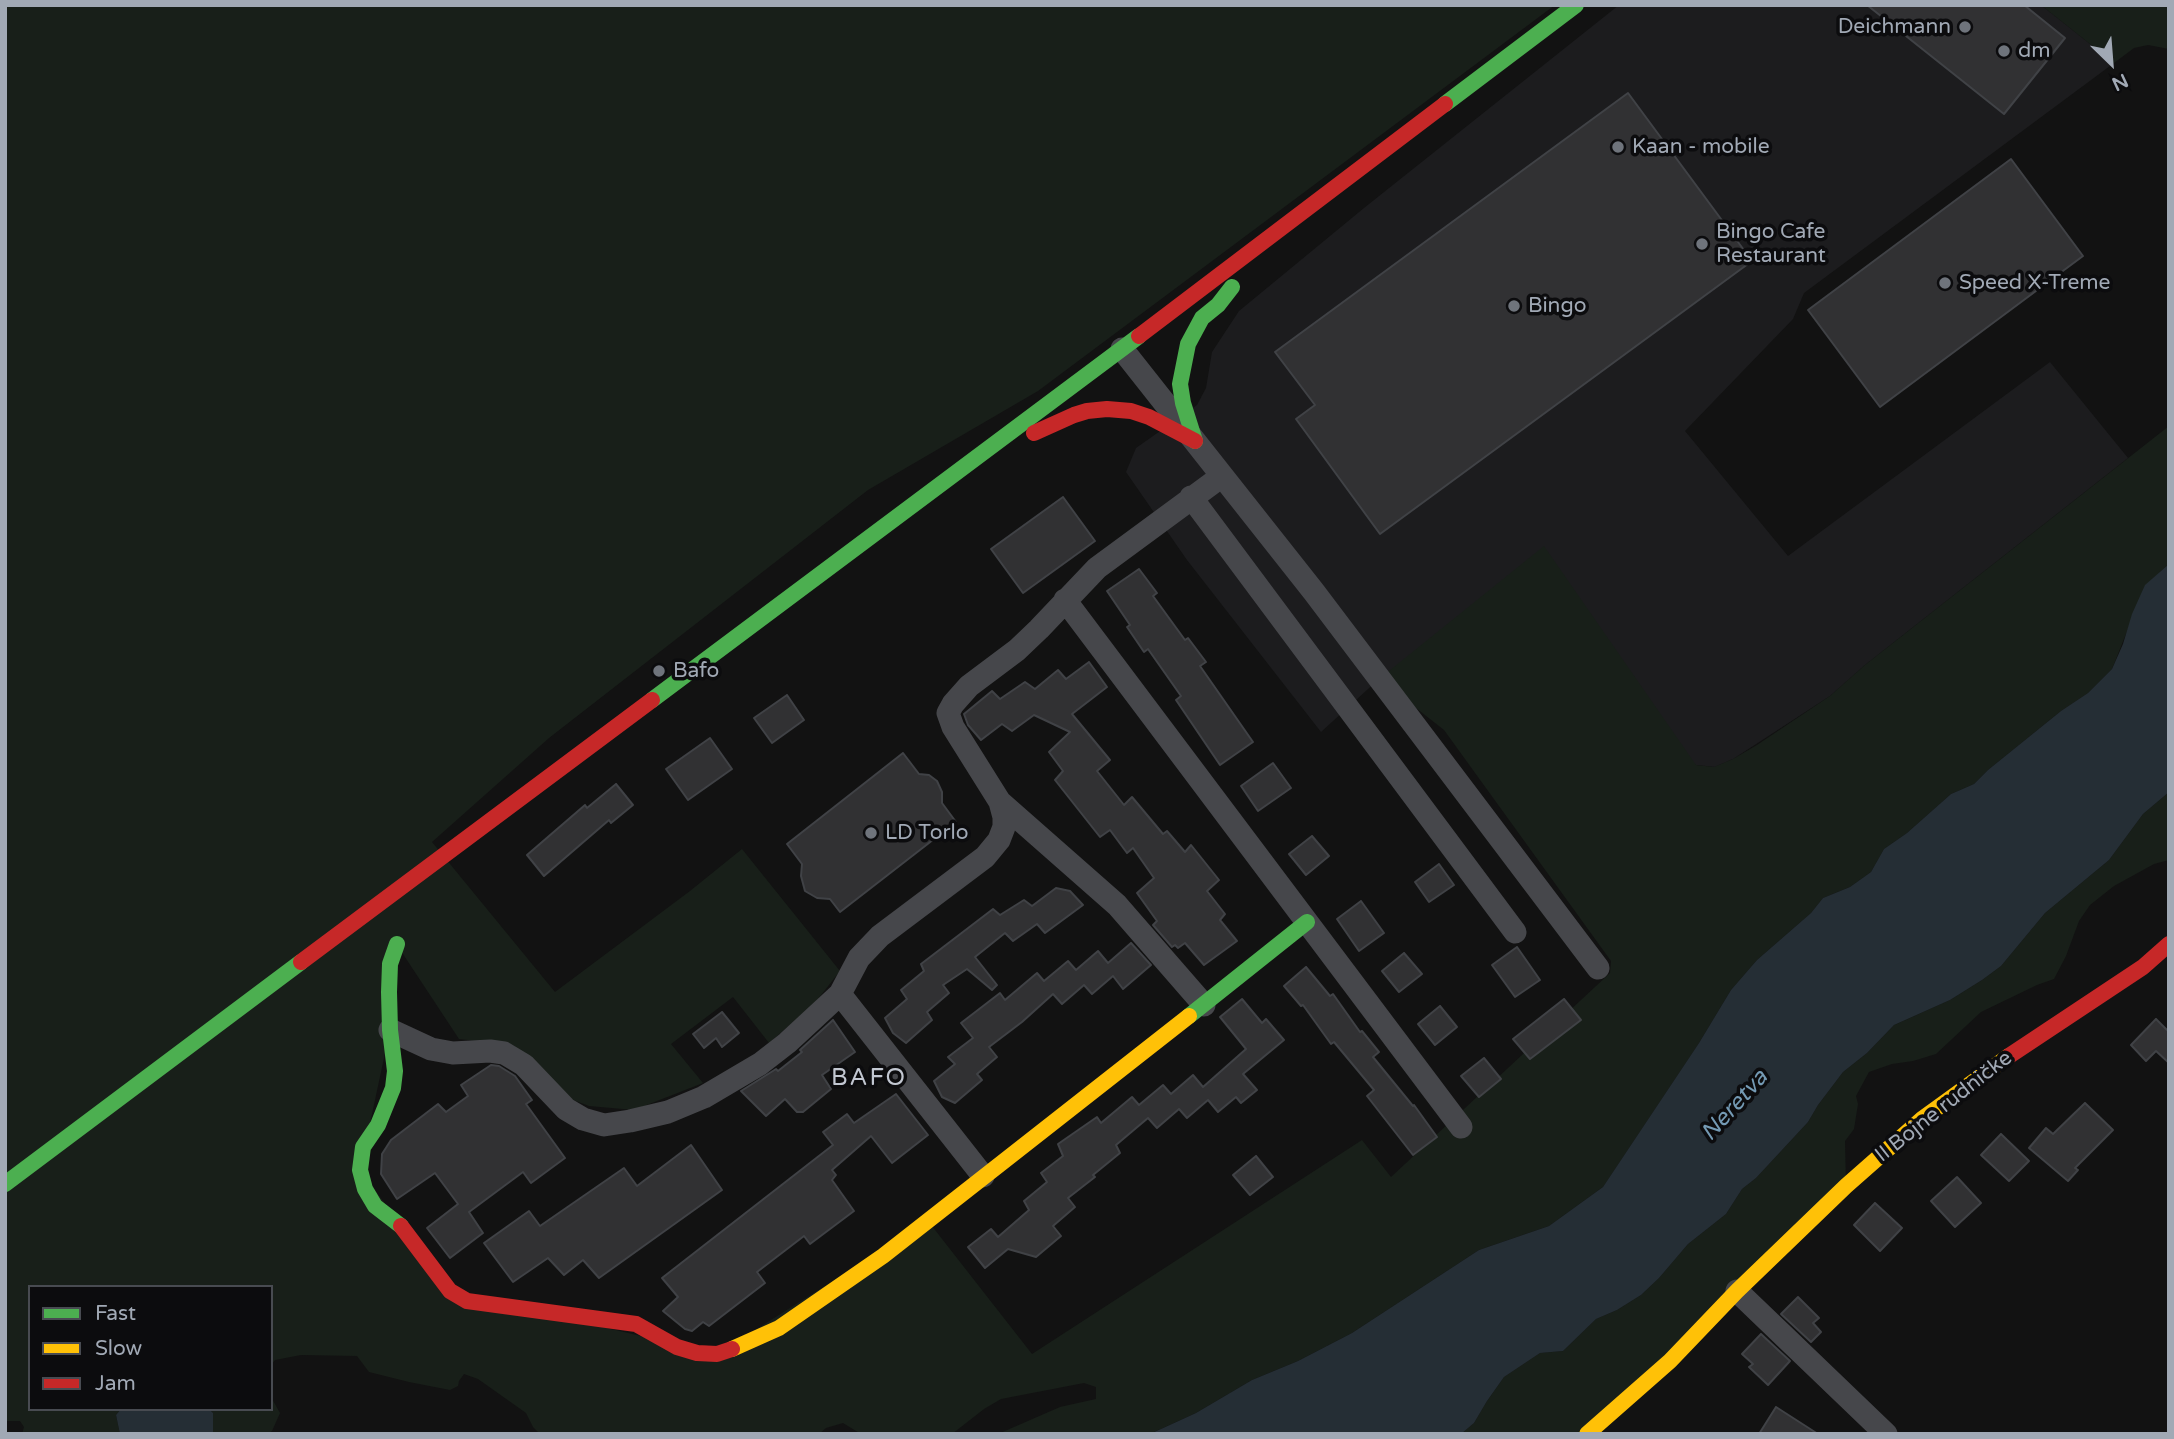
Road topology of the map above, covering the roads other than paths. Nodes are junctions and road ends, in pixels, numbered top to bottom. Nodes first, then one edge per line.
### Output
1 (1576, 5) edge
2 (1251, 253) junction
3 (1122, 349) junction
4 (1195, 440) junction
5 (981, 454) junction
6 (1222, 476) junction
7 (1191, 497) junction
8 (1065, 600) junction
9 (1000, 802) junction
10 (1307, 922) junction
11 (1515, 932) dead end
12 (397, 944) dead end
13 (2169, 944) edge
14 (1598, 968) dead end
15 (840, 995) junction
16 (1204, 1005) junction
17 (390, 1030) junction
18 (1461, 1127) dead end
19 (983, 1176) junction
20 (5, 1184) edge
21 (1737, 1291) junction
22 (1587, 1434) edge
23 (1886, 1434) edge

1 - 2 main road
2 - 3 main road
2 - 4 main road
3 - 4 street
3 - 5 main road
4 - 5 main road
4 - 6 street
5 - 20 main road
6 - 7 street
6 - 14 street
7 - 8 street
7 - 11 street
8 - 9 street
8 - 10 street
9 - 15 street
9 - 16 street
10 - 16 main road
10 - 18 street
12 - 17 main road
13 - 21 main road, II Bojne rudničke
15 - 17 street
15 - 19 street
16 - 19 main road
17 - 19 main road
21 - 22 main road, II Bojne rudničke
21 - 23 street

